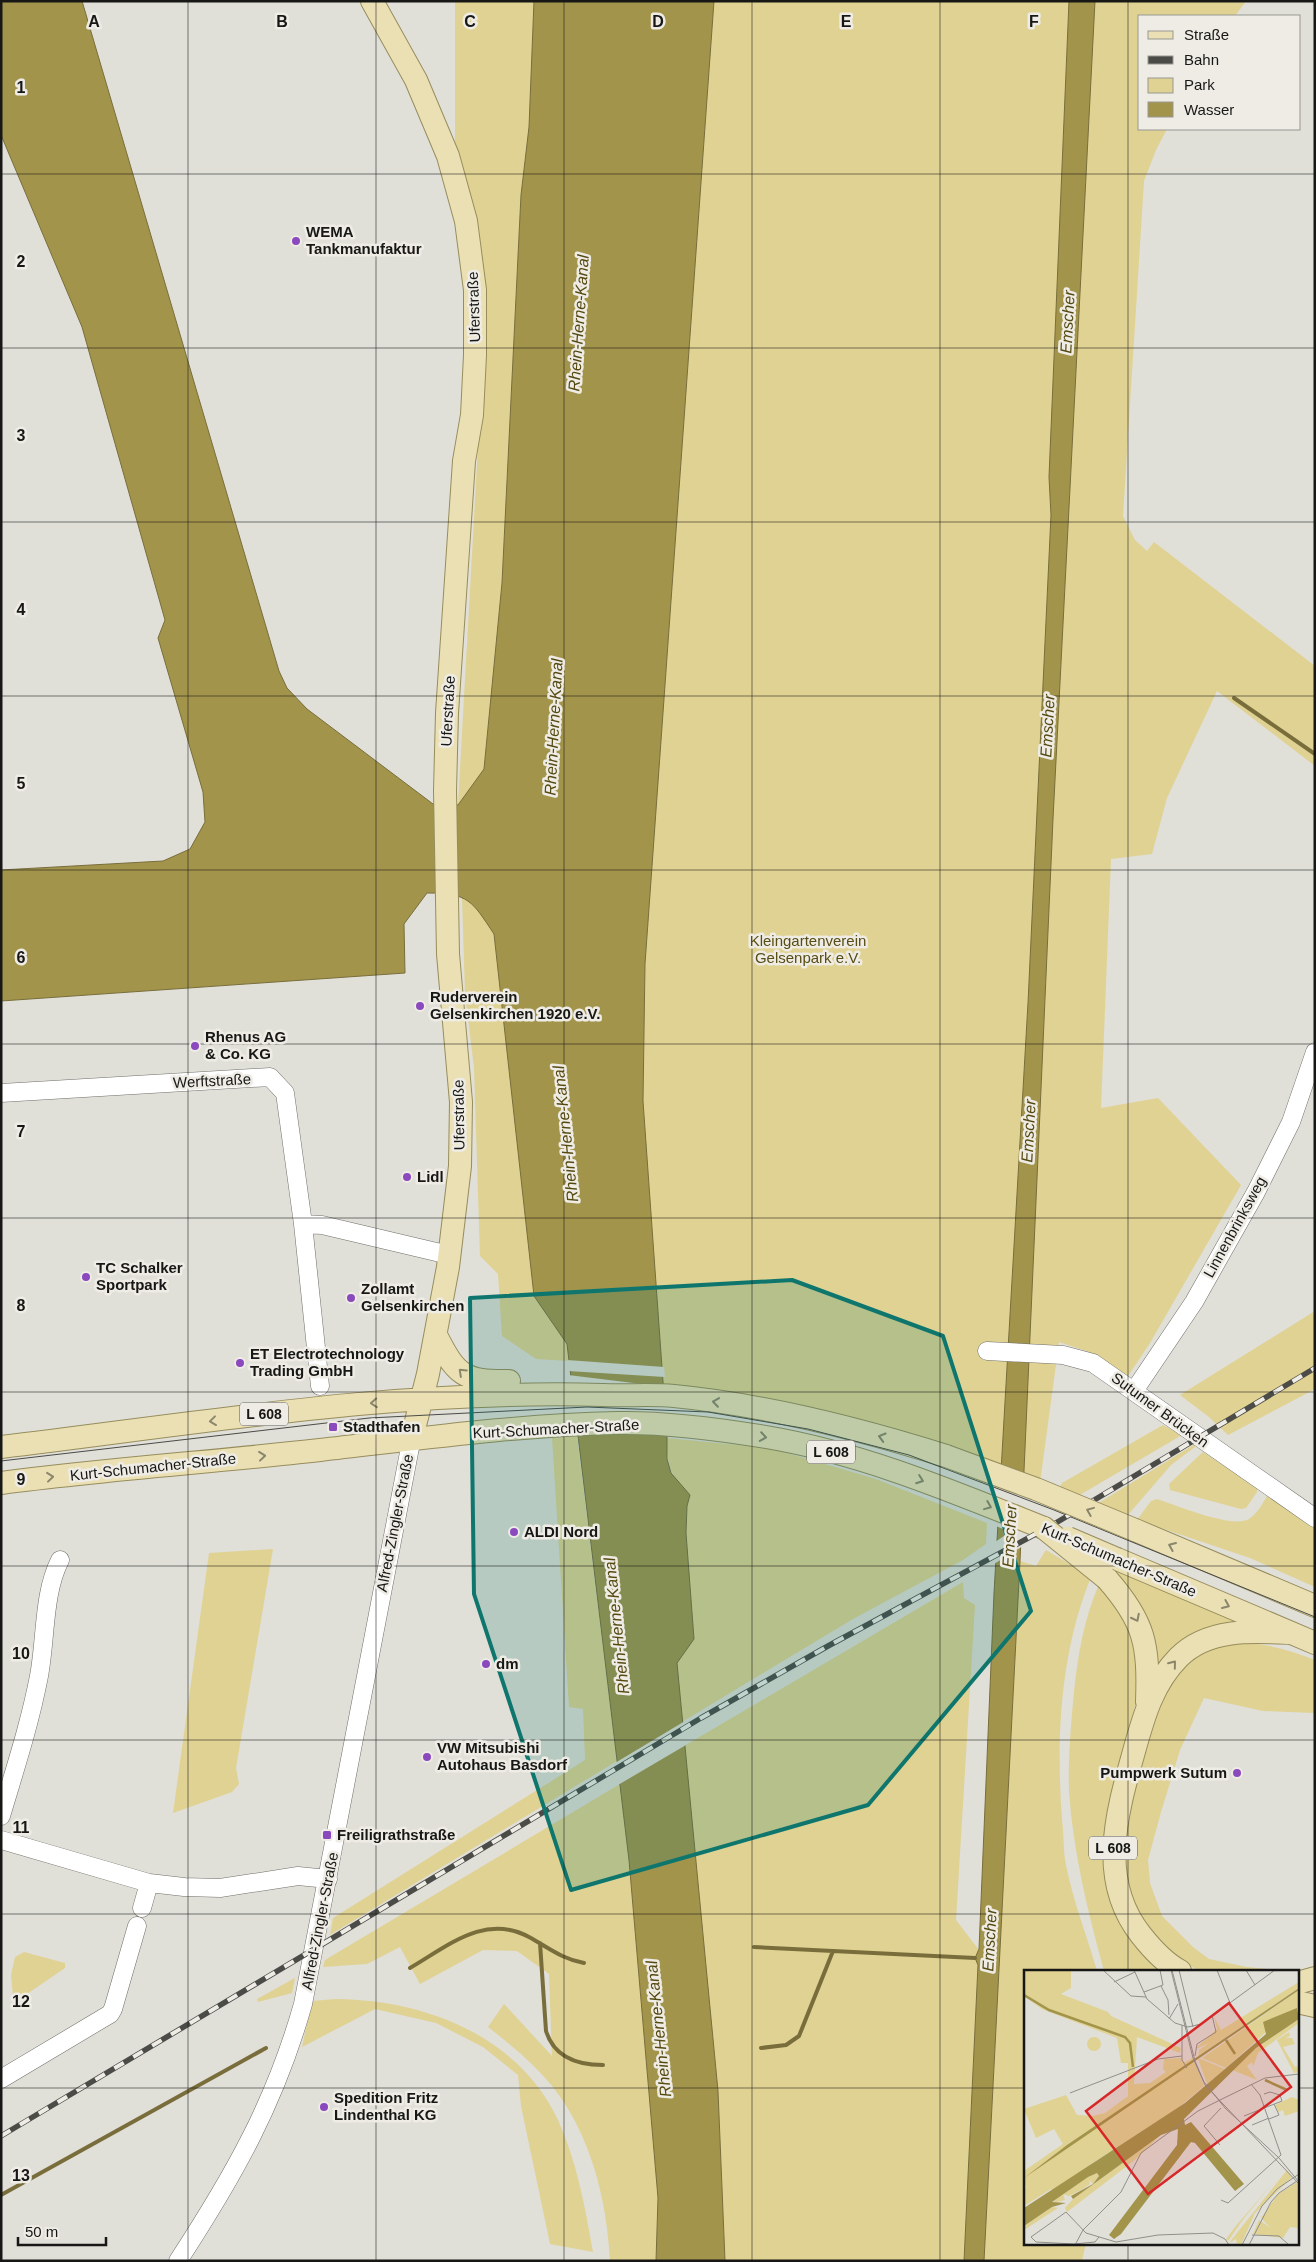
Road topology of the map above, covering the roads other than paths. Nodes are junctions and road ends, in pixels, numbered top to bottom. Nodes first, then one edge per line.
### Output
1 (372, 1) edge
2 (1315, 1052) edge
3 (1, 1092) edge
4 (304, 1224) junction
5 (449, 1255) junction
6 (436, 1335) junction
7 (987, 1351) dead end
8 (320, 1386) dead end
9 (559, 1387) junction
10 (1134, 1391) junction
11 (423, 1400) junction
12 (412, 1438) junction
13 (1, 1447) edge
14 (1, 1483) edge
15 (1315, 1518) edge
16 (60, 1560) dead end
17 (1112, 1569) junction
18 (1315, 1606) edge
19 (1290, 1633) junction
20 (1315, 1643) edge
21 (1147, 1705) junction
22 (1, 1816) edge
23 (1, 1840) edge
24 (328, 1880) junction
25 (149, 1883) junction
26 (142, 1908) dead end
27 (136, 1926) dead end
28 (1179, 1970) edge
29 (1315, 1978) edge
30 (1298, 1983) edge
31 (1298, 2002) edge
32 (1315, 2006) edge
33 (1, 2079) edge
34 (178, 2261) edge

1 - 5 main road, Uferstraße
2 - 10 street, Linnenbrinksweg
3 - 4 street, Werftstraße
4 - 5 street
4 - 8 street, Werftstraße
5 - 6 main road, Uferstraße
9 -> 6 main road
6 - 11 main road, Uferstraße
7 - 10 street, Sutumer Brücken
9 - 11 main road, Kurt-Schumacher-Straße / L 608
18 -> 9 main road, Kurt-Schumacher-Straße / L 608, bridge
10 - 15 street, Sutumer Brücken
11 - 12 main road, Uferstraße
11 -> 13 main road, Kurt-Schumacher-Straße / L 608
14 -> 12 main road, Kurt-Schumacher-Straße / L 608
12 -> 17 main road, Kurt-Schumacher-Straße / L 608, bridge
12 - 24 street, Alfred-Zingler-Straße
16 - 22 street
17 -> 19 main road, Kurt-Schumacher-Straße / L 608
17 -> 21 main road, L 608
19 - 20 main road, Kurt-Schumacher-Straße / L 608
21 -> 19 main road, L 608
21 - 28 main road, L 608
23 - 25 street
24 - 25 street
24 - 34 street, Alfred-Zingler-Straße
25 - 26 street
27 - 33 street
29 - 30 main road
31 - 32 main road

